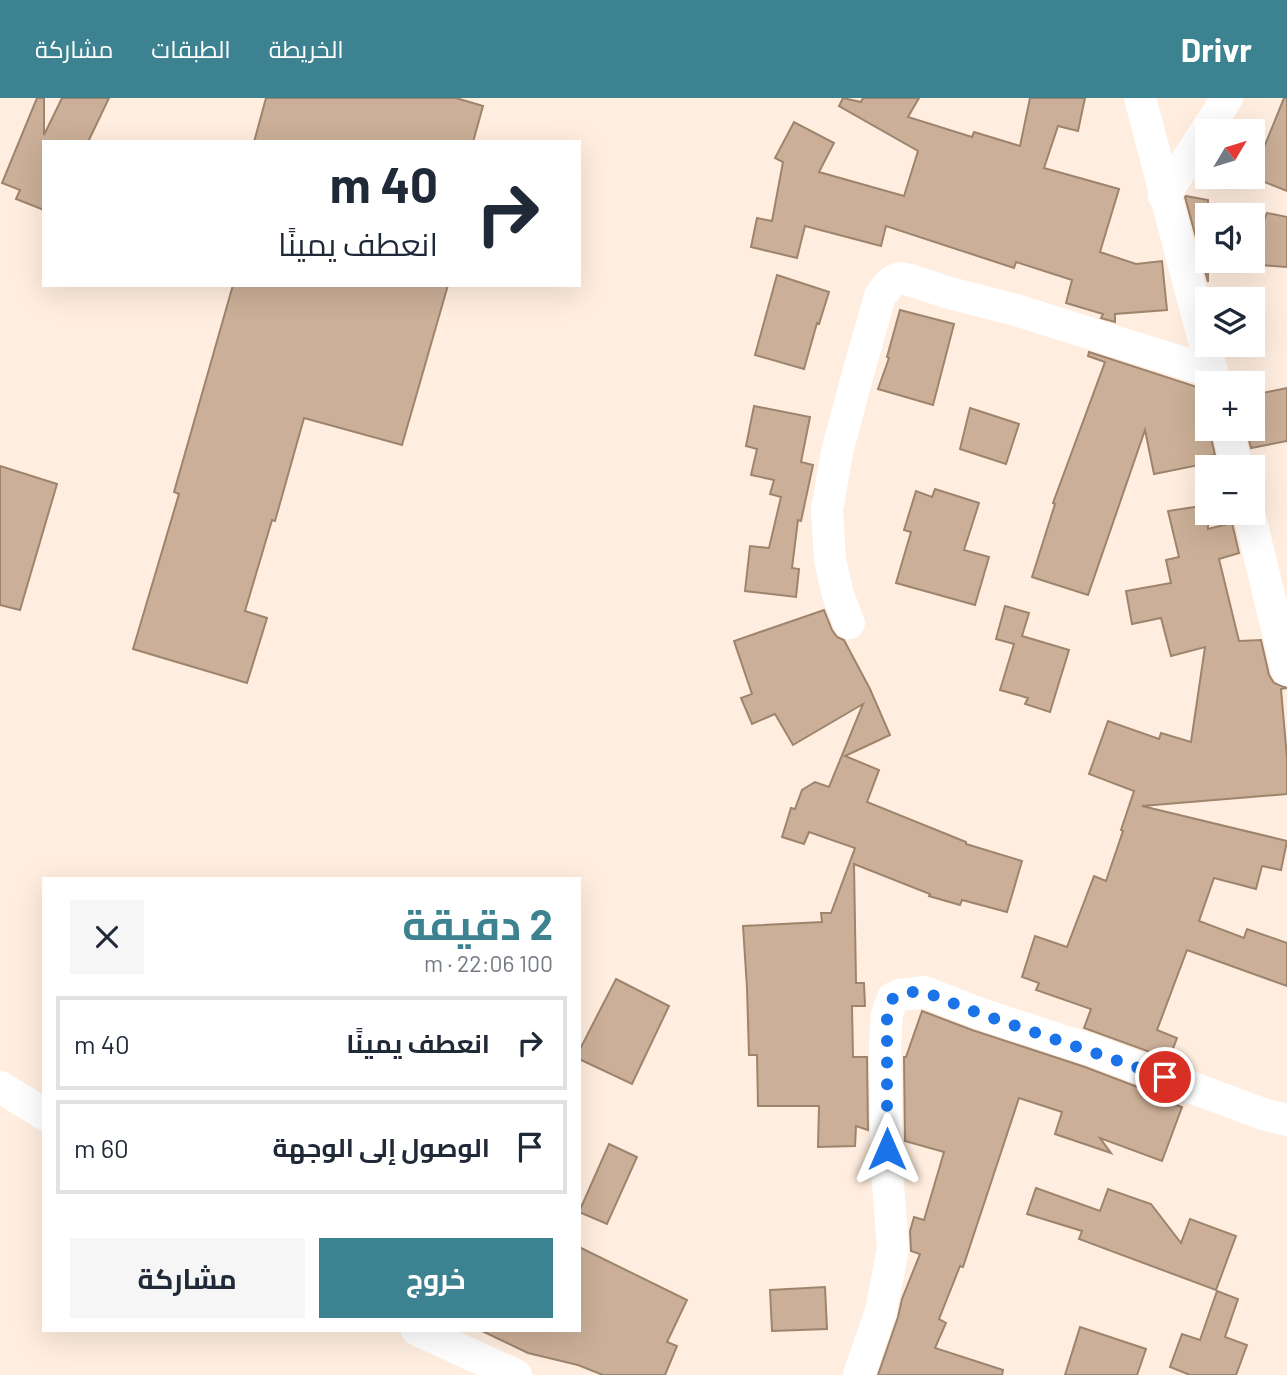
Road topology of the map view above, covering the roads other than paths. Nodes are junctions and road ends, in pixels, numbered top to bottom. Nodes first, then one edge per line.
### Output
1 (1140, 98) edge
2 (1227, 98) edge
3 (1164, 196) junction
4 (1211, 371) edge
5 (1195, 372) edge
6 (1255, 525) edge
7 (1276, 572) edge
8 (849, 623) dead end
9 (1287, 670) edge
10 (0, 1087) edge
11 (42, 1113) edge
12 (1287, 1120) edge
13 (421, 1332) edge
14 (516, 1375) edge
15 (859, 1375) edge

1 - 3 street
2 - 3 street
3 - 4 street
5 - 8 street
6 - 7 street
7 - 9 street
10 - 11 street
12 - 15 street
13 - 14 street

